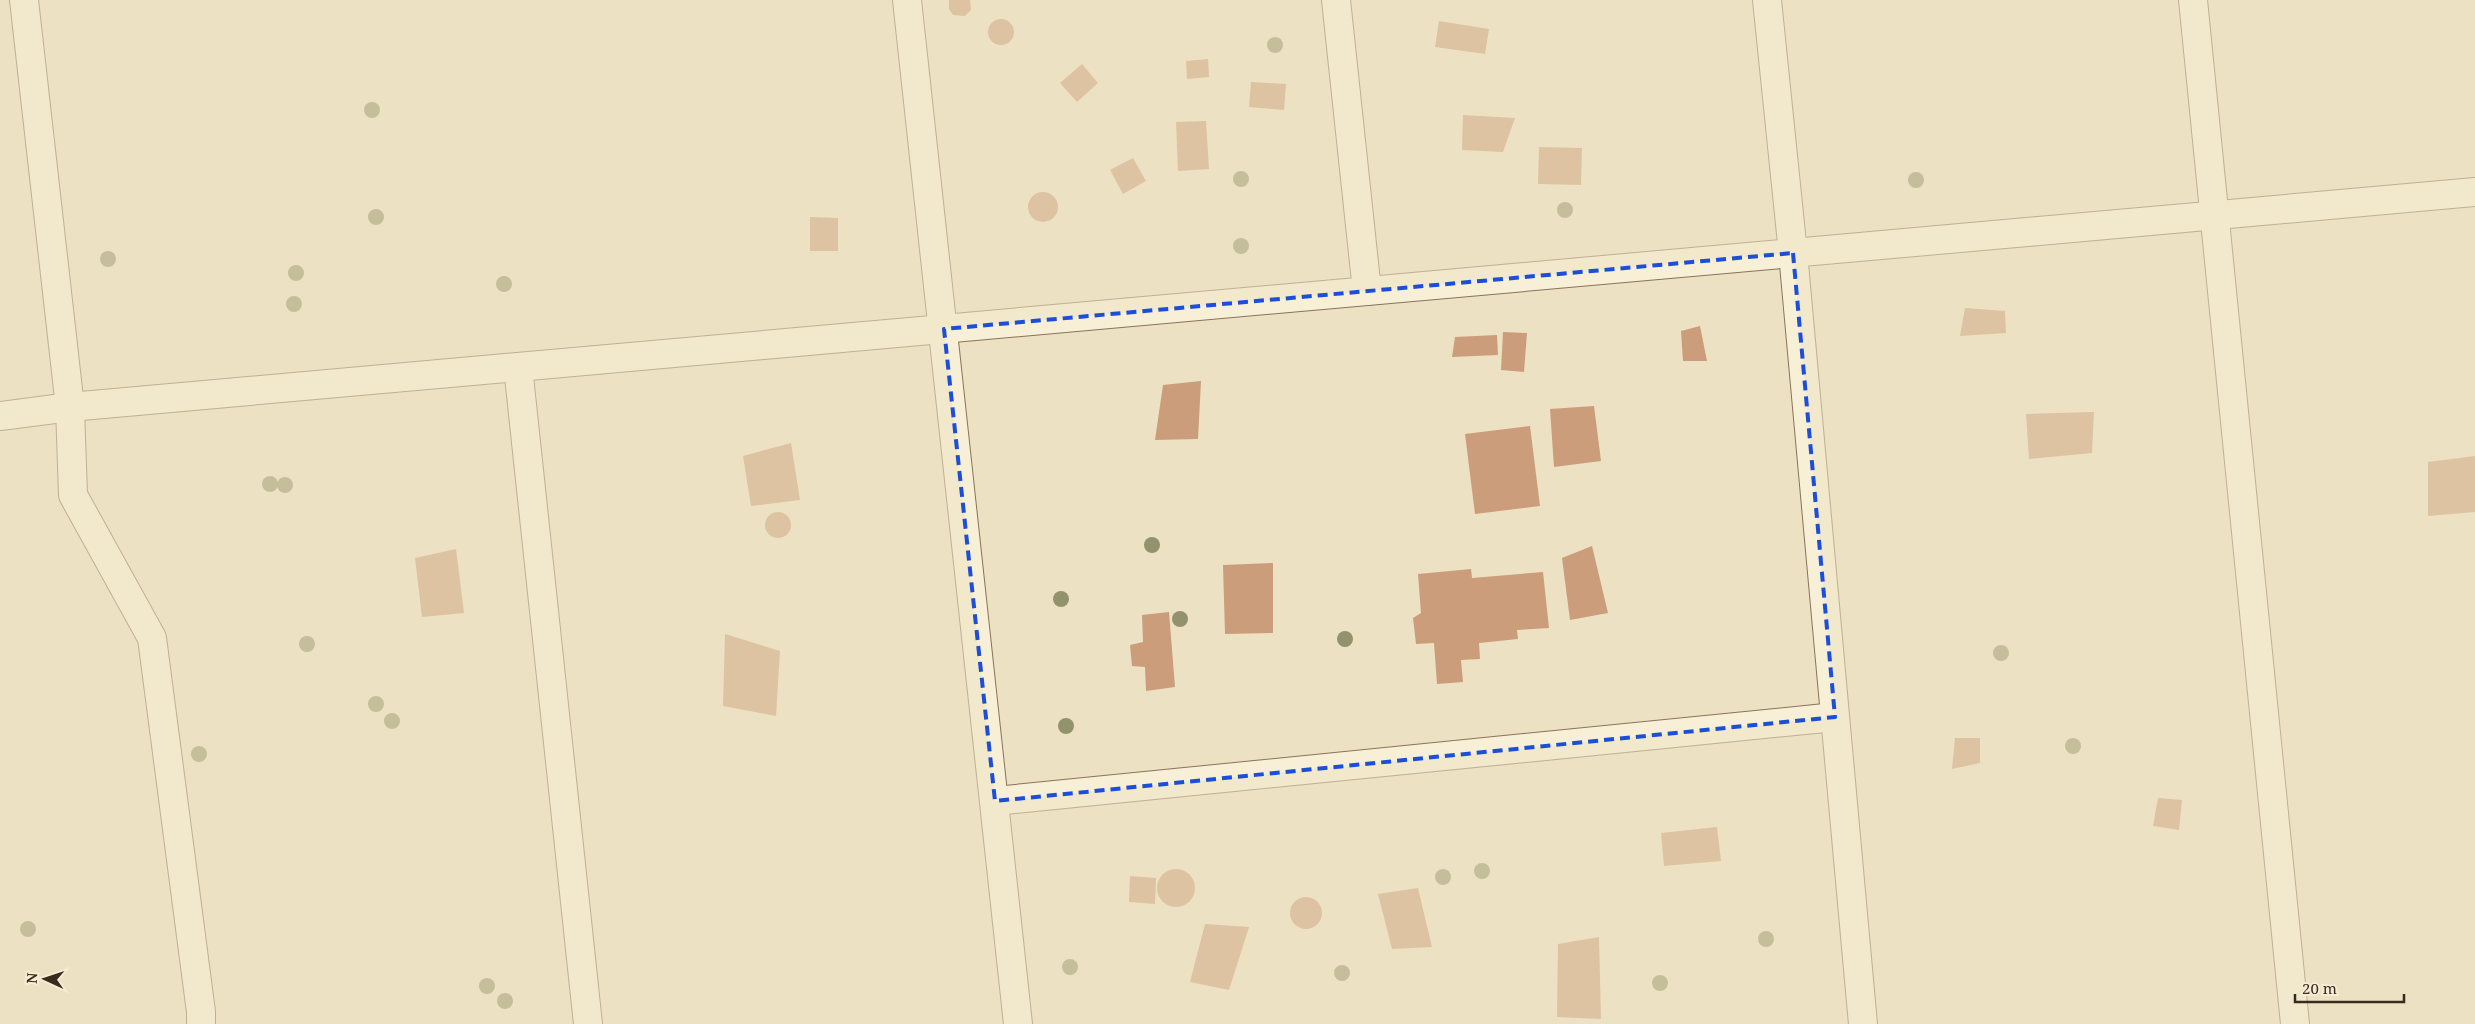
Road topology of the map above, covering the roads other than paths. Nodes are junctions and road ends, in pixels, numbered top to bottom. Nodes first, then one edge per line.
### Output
1 (24, 0) edge
2 (908, 0) edge
3 (1336, 0) edge
4 (1767, 0) edge
5 (2194, 0) edge
6 (2475, 192) edge
7 (2216, 215) junction
8 (1793, 253) junction
9 (1367, 291) junction
10 (944, 329) junction
11 (518, 367) junction
12 (70, 407) junction
13 (0, 416) edge
14 (1835, 717) junction
15 (994, 801) junction
16 (201, 1024) edge
17 (588, 1024) edge
18 (1018, 1024) edge
19 (1862, 1024) edge
20 (2295, 1024) edge

1 - 12 street
2 - 10 street
3 - 9 street
4 - 8 street
5 - 7 street
6 - 7 street
7 - 8 street
7 - 20 street
8 - 9 street
8 - 14 street
9 - 10 street
10 - 11 street
10 - 15 street
11 - 12 street
11 - 17 street
12 - 13 street
12 - 16 street
14 - 15 street
14 - 19 street
15 - 18 street

